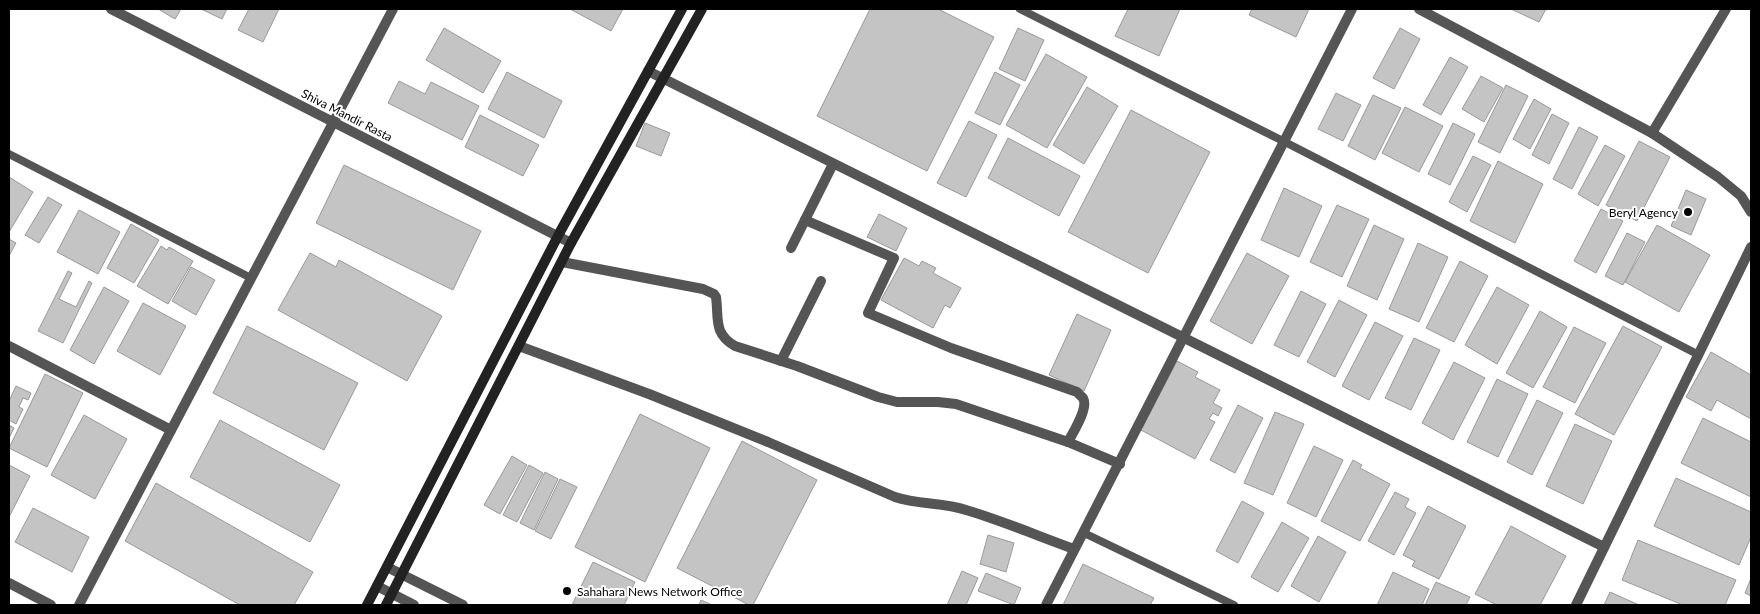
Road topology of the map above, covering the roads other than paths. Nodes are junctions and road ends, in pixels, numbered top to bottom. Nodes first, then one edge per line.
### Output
1 (111, 9) edge
2 (393, 9) edge
3 (682, 9) edge
4 (702, 9) edge
5 (1020, 9) edge
6 (1352, 9) edge
7 (1419, 9) edge
8 (1726, 9) edge
9 (648, 71) junction
10 (663, 80) junction
11 (334, 122) junction
12 (1652, 133) junction
13 (1283, 141) junction
14 (9, 154) edge
15 (833, 164) junction
16 (1751, 212) edge
17 (805, 220) junction
18 (557, 236) junction
19 (571, 243) junction
20 (1751, 247) edge
21 (791, 248) dead end
22 (562, 262) junction
23 (252, 278) junction
24 (821, 281) dead end
25 (1183, 338) junction
26 (9, 346) edge
27 (519, 346) junction
28 (1699, 355) junction
29 (781, 361) junction
30 (171, 430) junction
31 (1068, 442) junction
32 (1120, 464) junction
33 (1084, 533) junction
34 (1604, 547) junction
35 (1074, 550) junction
36 (388, 567) junction
37 (402, 574) junction
38 (9, 584) edge
39 (377, 586) junction
40 (392, 594) junction
41 (51, 605) edge
42 (79, 605) edge
43 (367, 605) edge
44 (386, 605) edge
45 (414, 605) edge
46 (463, 605) edge
47 (1046, 605) edge
48 (1234, 605) edge
49 (1576, 605) edge

1 - 11 street, Shiva Mandir Rasta
2 - 11 street
3 - 9 main road
4 - 10 main road
5 - 13 lane
6 - 13 street
7 - 12 street
8 - 12 street
9 - 10 street
9 - 18 main road
10 - 15 street
10 - 19 main road
11 - 18 street, Shiva Mandir Rasta
11 - 23 street
12 - 16 street
13 - 25 street
13 - 28 lane
14 - 23 lane
15 - 17 street
15 - 25 street
17 - 21 street
17 - 31 street
18 - 19 street, Shiva Mandir Rasta
18 - 36 main road
19 - 22 main road
20 - 28 street
22 - 27 main road
22 - 29 street
23 - 30 street
24 - 29 street
25 - 32 street
25 - 34 street
26 - 30 street
27 - 35 street
27 - 37 main road
28 - 34 street
29 - 31 street
30 - 42 street
31 - 32 street
32 - 33 street
33 - 35 street
33 - 48 lane
34 - 49 street
35 - 47 street
36 - 37 street
36 - 39 main road
37 - 40 main road
37 - 46 street
38 - 41 street
39 - 40 street
39 - 43 main road
40 - 44 main road
40 - 45 street

